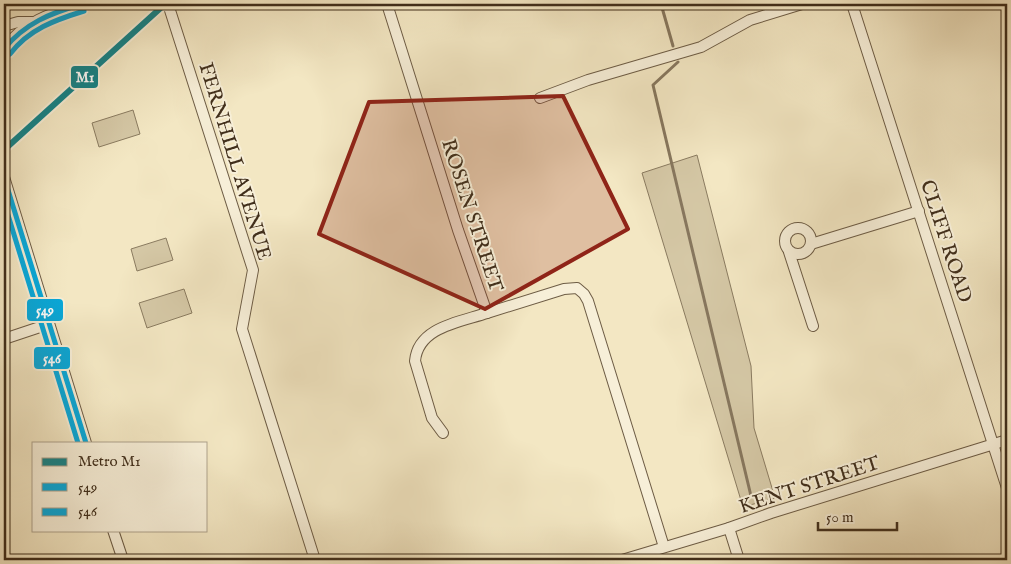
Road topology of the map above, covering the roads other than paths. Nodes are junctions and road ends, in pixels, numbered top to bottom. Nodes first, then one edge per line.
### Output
1 (82, 4) edge
2 (168, 4) edge
3 (387, 4) edge
4 (802, 4) edge
5 (852, 4) edge
6 (32, 22) junction
7 (4, 26) edge
8 (4, 49) edge
9 (540, 98) dead end
10 (4, 177) edge
11 (920, 211) junction
12 (811, 244) junction
13 (789, 252) junction
14 (487, 313) junction
15 (49, 324) junction
16 (813, 326) dead end
17 (4, 339) edge
18 (444, 433) dead end
19 (1007, 440) edge
20 (86, 442) edge
21 (993, 444) junction
22 (1007, 488) edge
23 (729, 528) junction
24 (114, 532) edge
25 (664, 547) junction
26 (122, 560) edge
27 (315, 560) edge
28 (622, 560) edge
29 (739, 560) edge

1 - 6 street
2 - 27 street, FERNHILL AVENUE
3 - 14 street, ROSEN STREET
4 - 9 street
5 - 11 street, CLIFF ROAD
6 - 7 street
6 - 8 street
10 - 15 street
11 - 12 street
11 - 21 street, CLIFF ROAD
12 - 13 street
12 - 13 street
13 - 16 street
14 - 18 street
14 - 25 street, ROSEN STREET
15 - 17 street
15 - 20 street
19 - 21 street, KENT STREET
21 - 22 street, CLIFF ROAD
21 - 23 street, KENT STREET
23 - 25 street, KENT STREET
23 - 29 street
24 - 26 street
25 - 28 street, KENT STREET

